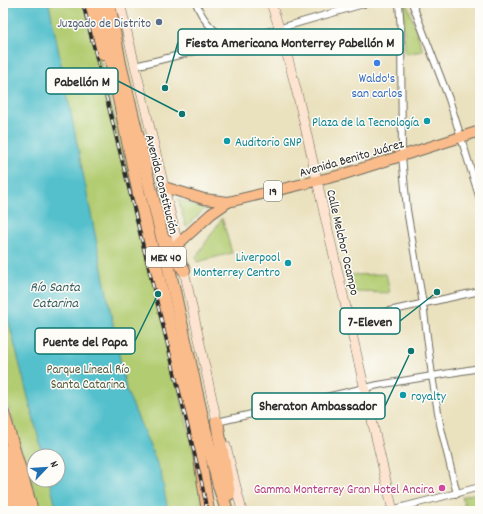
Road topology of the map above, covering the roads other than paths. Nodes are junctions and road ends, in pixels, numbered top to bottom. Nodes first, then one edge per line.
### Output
1 (88, 3) edge
2 (109, 3) edge
3 (120, 3) edge
4 (196, 3) edge
5 (272, 3) edge
6 (367, 3) edge
7 (399, 3) edge
8 (412, 3) edge
9 (98, 7) edge
10 (280, 27) junction
11 (232, 42) junction
12 (135, 66) junction
13 (115, 76) junction
14 (132, 116) junction
15 (480, 131) edge
16 (460, 138) junction
17 (402, 156) junction
18 (317, 181) junction
19 (164, 187) junction
20 (139, 194) junction
21 (480, 199) edge
22 (228, 202) junction
23 (161, 232) junction
24 (178, 244) junction
25 (184, 270) junction
26 (480, 290) edge
27 (423, 304) junction
28 (348, 320) junction
29 (480, 368) edge
30 (432, 376) junction
31 (364, 389) junction
32 (3, 413) edge
33 (217, 422) junction
34 (198, 446) junction
35 (3, 450) edge
36 (3, 472) edge
37 (480, 487) edge
38 (457, 494) junction
39 (13, 509) edge
40 (32, 511) edge
41 (202, 511) edge
42 (208, 511) edge
43 (227, 511) edge
44 (231, 511) edge
45 (242, 511) edge
46 (391, 511) edge

1 - 13 highway
2 - 14 highway, Avenida Constitución / MEX 40
3 - 12 street
4 - 11 street
5 - 10 street, Calle Melchor Ocampo
6 - 10 street
7 - 17 street
8 - 16 street
9 - 13 highway, Avenida Constitución / MEX 40
10 - 11 street
10 - 18 street, Calle Melchor Ocampo
11 - 12 street
12 - 19 street
13 - 20 highway, Avenida Constitución / MEX 40
14 - 20 highway
14 - 23 highway, Avenida Constitución / MEX 40
15 - 16 main road, Avenida Benito Juárez / 19
16 - 17 main road, Avenida Benito Juárez / 19
16 - 21 street
17 - 18 main road, Avenida Benito Juárez / 19
17 - 27 street
18 - 22 main road, Avenida Benito Juárez / 19
18 - 28 street, Calle Melchor Ocampo
19 - 22 main road, Avenida Benito Juárez / 19
19 - 24 street
20 - 34 highway, Avenida Constitución / MEX 40
22 - 24 main road, Avenida Benito Juárez / 19
23 - 25 highway
23 - 43 highway, Avenida Constitución / MEX 40
24 - 25 street
25 - 33 street
26 - 27 street
27 - 28 street
27 - 30 street
28 - 31 street, Calle Melchor Ocampo
29 - 30 street
30 - 31 street
30 - 38 street
31 - 33 street
31 - 46 street, Calle Melchor Ocampo
32 - 40 highway
33 - 44 highway
33 - 45 street
34 - 41 highway
34 - 42 highway, Avenida Constitución / MEX 40
35 - 39 highway
36 - 39 highway
37 - 38 street
38 - 46 street

